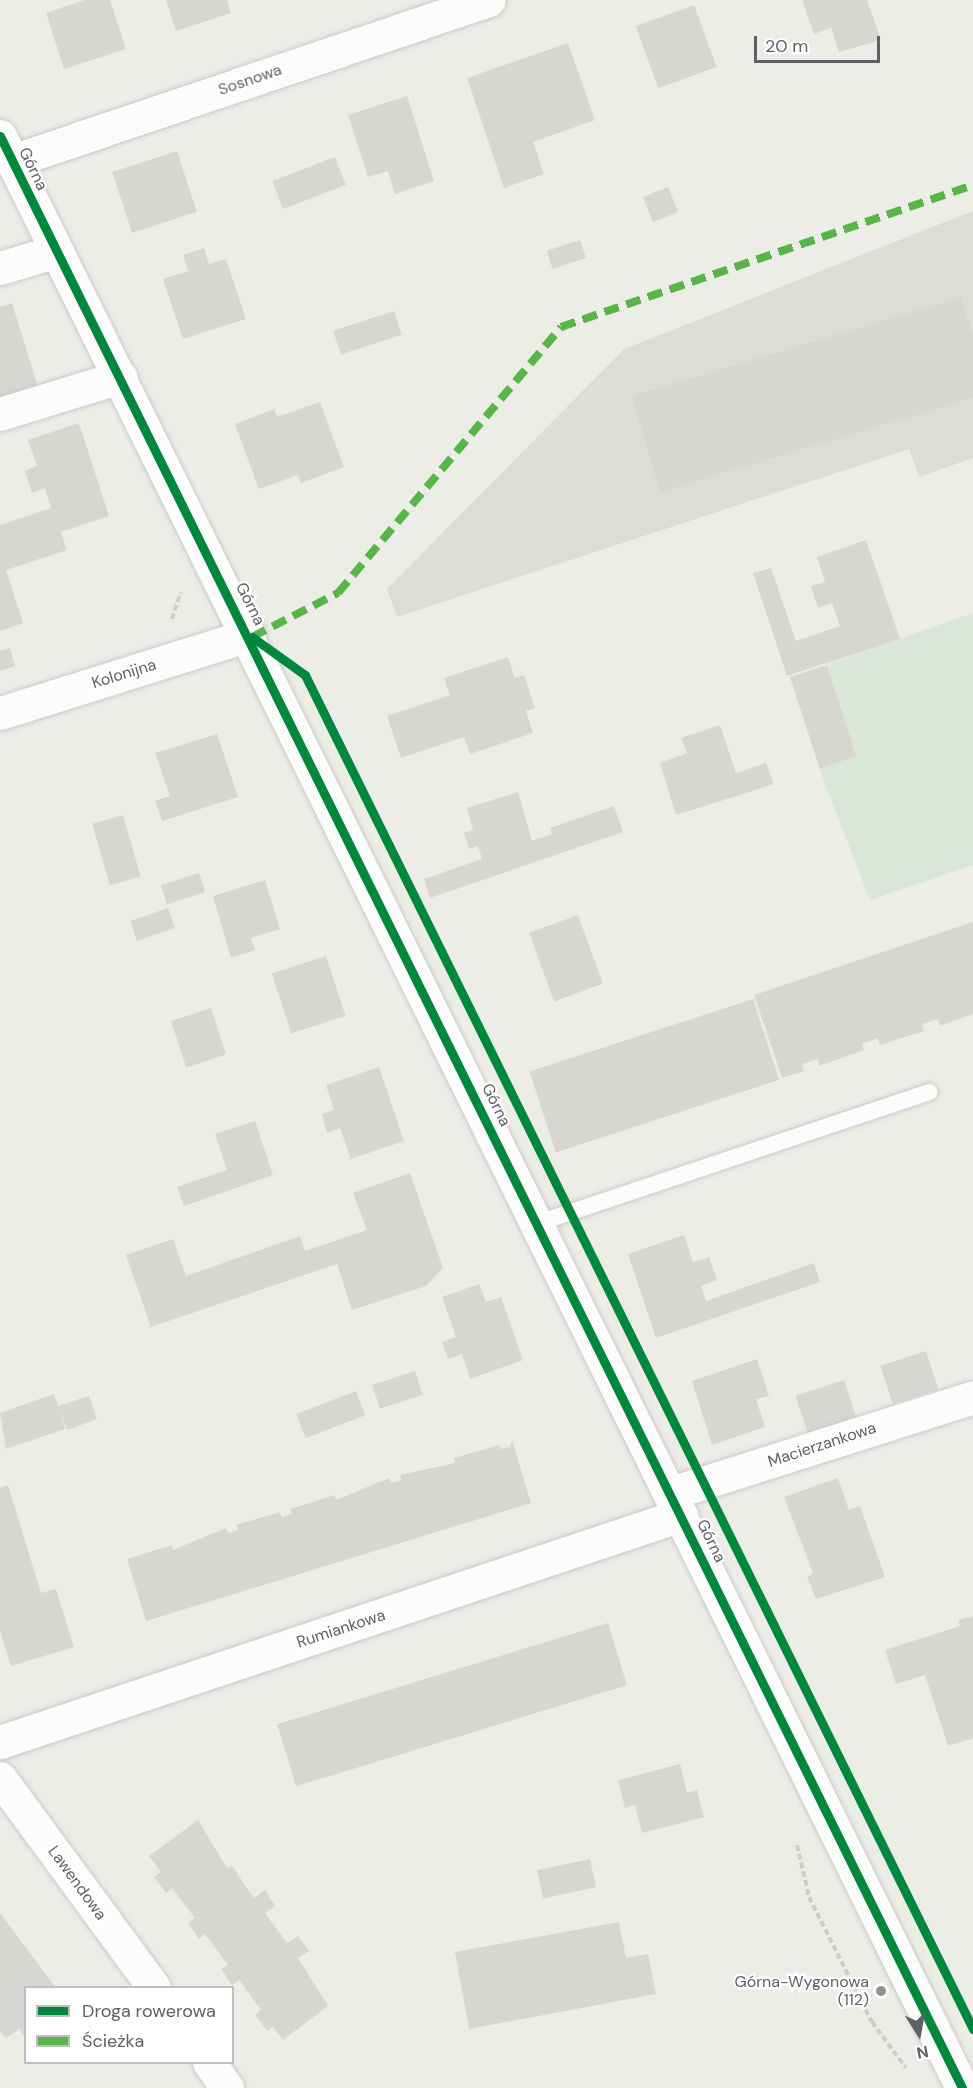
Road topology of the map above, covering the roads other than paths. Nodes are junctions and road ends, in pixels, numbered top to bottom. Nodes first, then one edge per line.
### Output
1 (489, 0) edge
2 (6, 148) edge
3 (57, 251) junction
4 (0, 268) edge
5 (120, 377) junction
6 (0, 414) edge
7 (249, 635) junction
8 (0, 713) edge
9 (930, 1092) dead end
10 (538, 1223) junction
11 (973, 1397) edge
12 (676, 1504) junction
13 (0, 1742) edge
14 (0, 1778) edge
15 (153, 1986) edge
16 (210, 2064) edge
17 (227, 2088) edge
18 (962, 2088) edge

1 - 2 street, Sosnowa
2 - 3 street, Górna
3 - 4 street
3 - 5 street, Górna
5 - 6 street
5 - 7 street, Górna
7 - 8 street, Kolonijna
7 - 10 street, Górna
9 - 10 lane
10 - 12 street, Górna
11 - 12 street, Macierzankowa
12 - 13 street, Rumiankowa
12 - 18 street, Górna
14 - 15 street, Lawendowa
16 - 17 street

